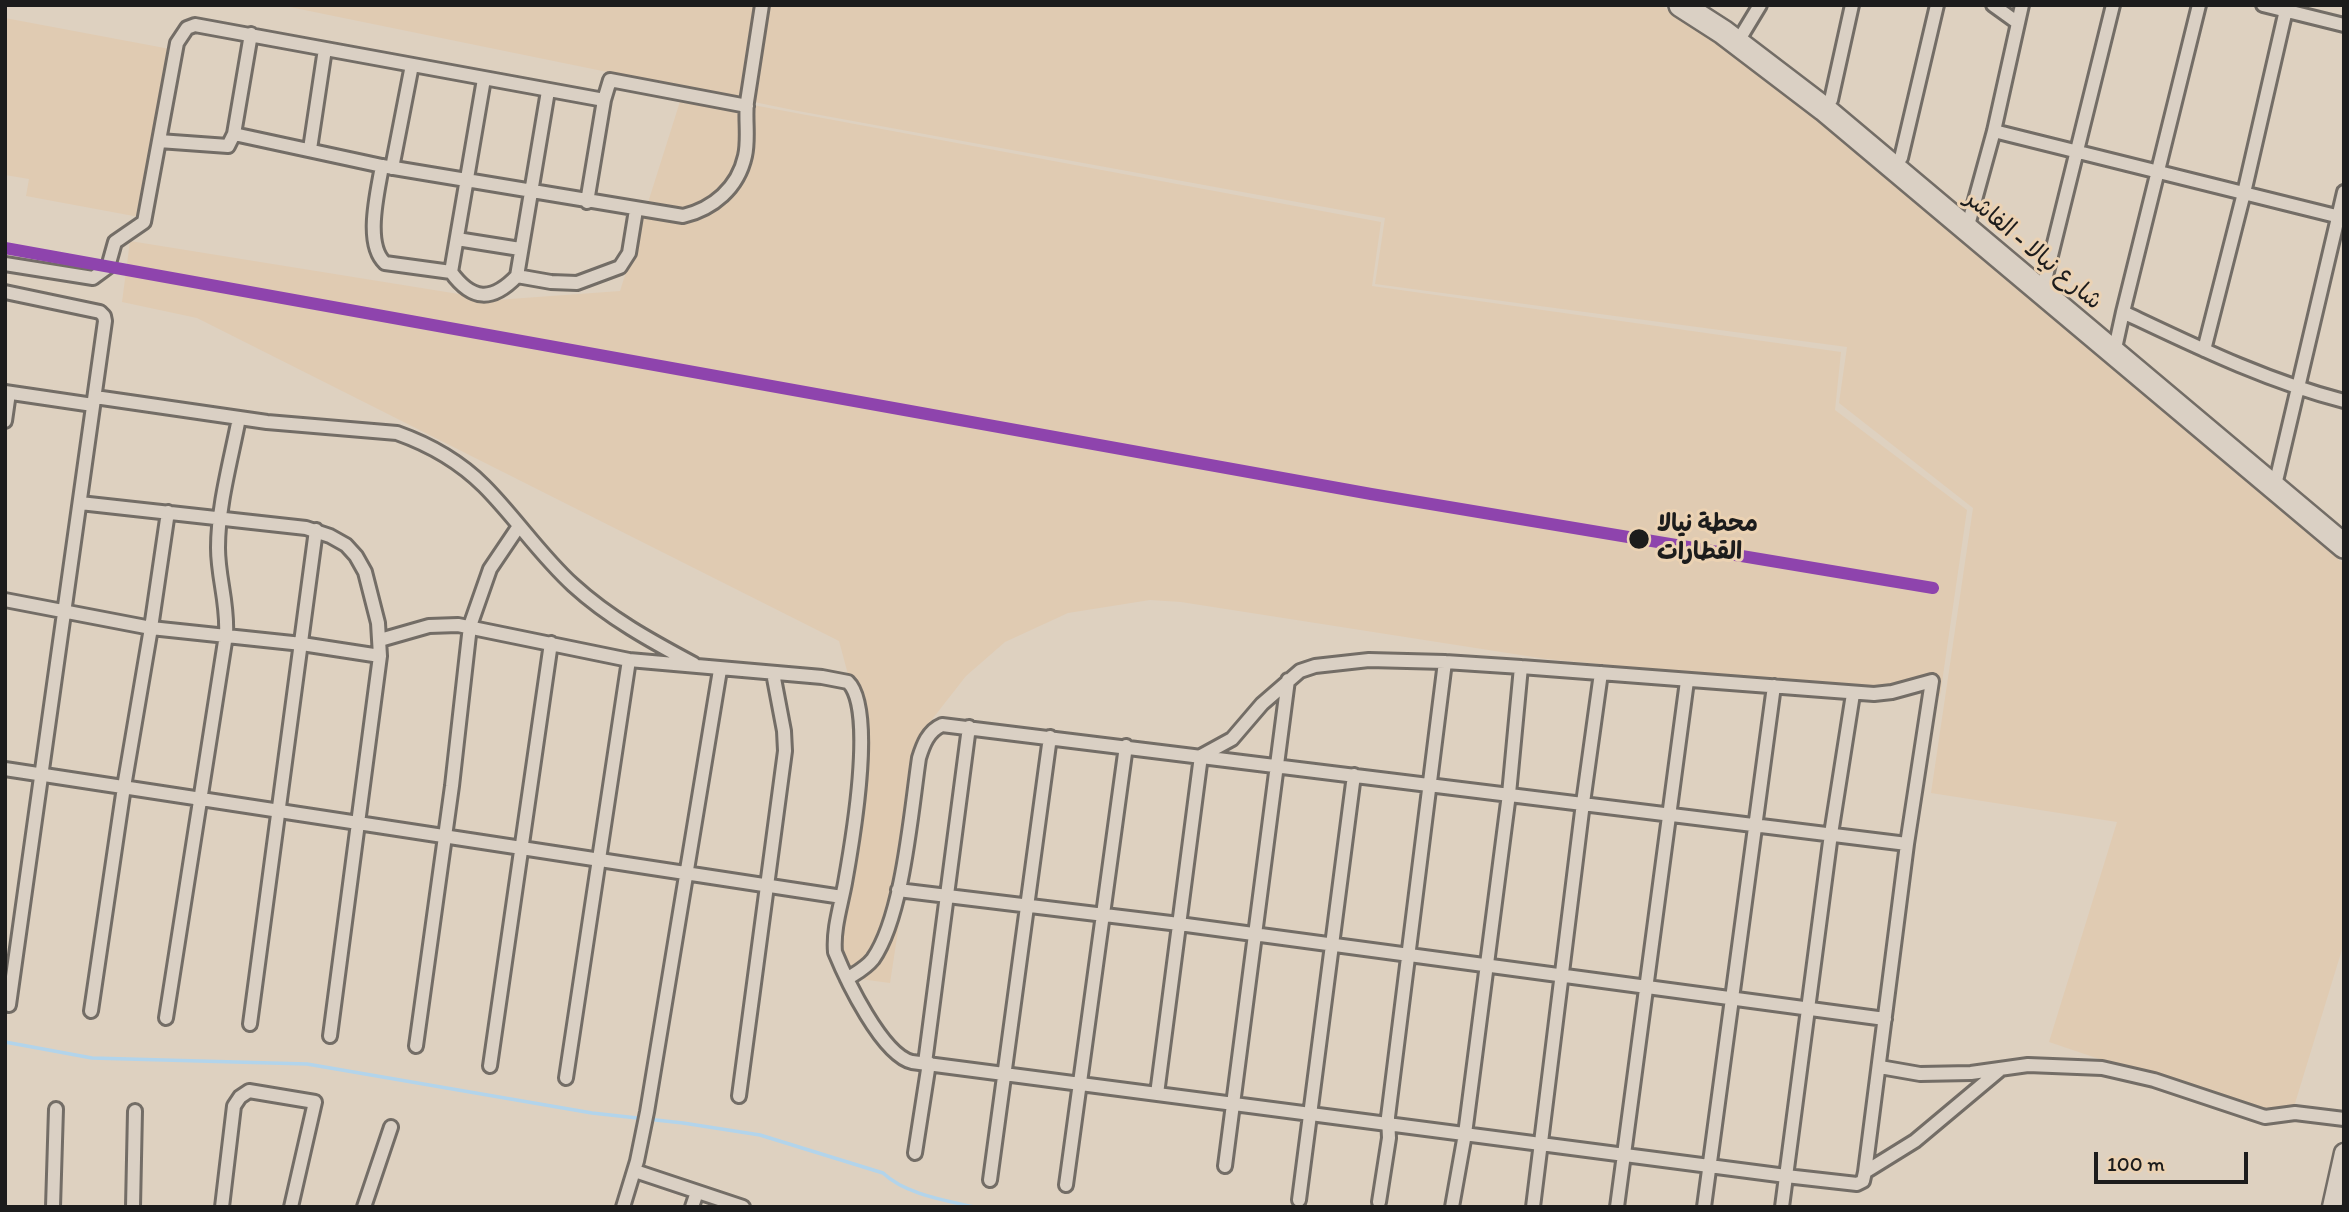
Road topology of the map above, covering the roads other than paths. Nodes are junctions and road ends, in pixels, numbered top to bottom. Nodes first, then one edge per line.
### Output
1 (762, 5) edge
2 (1681, 5) edge
3 (1705, 5) edge
4 (1760, 5) edge
5 (1852, 5) edge
6 (1937, 5) edge
7 (1993, 5) edge
8 (2022, 5) edge
9 (2113, 5) edge
10 (2199, 5) edge
11 (2263, 5) edge
12 (2286, 10) junction
13 (2018, 23) junction
14 (2344, 25) edge
15 (251, 34) junction
16 (1741, 38) junction
17 (325, 49) junction
18 (412, 65) junction
19 (484, 79) junction
20 (548, 90) junction
21 (604, 100) junction
22 (1831, 100) junction
23 (747, 106) junction
24 (1994, 131) junction
25 (234, 134) junction
26 (159, 141) junction
27 (310, 149) junction
28 (2078, 151) junction
29 (1901, 158) junction
30 (387, 167) junction
31 (2157, 172) junction
32 (466, 181) junction
33 (530, 192) junction
34 (2344, 192) edge
35 (2244, 193) junction
36 (587, 202) junction
37 (636, 210) junction
38 (2341, 217) edge
39 (1969, 223) junction
40 (457, 239) junction
41 (520, 249) junction
42 (5, 264) edge
43 (451, 272) junction
44 (517, 276) junction
45 (5, 292) edge
46 (2054, 293) junction
47 (2123, 312) junction
48 (2115, 347) junction
49 (2204, 350) junction
50 (2298, 389) junction
51 (7, 393) edge
52 (94, 401) junction
53 (2344, 401) edge
54 (239, 418) junction
55 (5, 421) edge
56 (2253, 464) junction
57 (2277, 477) junction
58 (80, 503) junction
59 (168, 512) junction
60 (220, 517) junction
61 (519, 526) junction
62 (316, 530) junction
63 (2343, 540) edge
64 (5, 600) edge
65 (65, 610) junction
66 (470, 626) junction
67 (151, 628) junction
68 (226, 635) junction
69 (380, 640) junction
70 (551, 643) junction
71 (302, 644) junction
72 (380, 656) junction
73 (629, 660) junction
74 (1445, 662) junction
75 (1521, 667) junction
76 (700, 668) junction
77 (720, 670) junction
78 (773, 673) junction
79 (1601, 673) junction
80 (1288, 680) junction
81 (1687, 681) junction
82 (1774, 686) junction
83 (1853, 694) junction
84 (969, 727) junction
85 (1050, 737) junction
86 (1126, 746) junction
87 (1201, 755) junction
88 (1277, 765) junction
89 (5, 769) edge
90 (41, 774) junction
91 (1354, 775) junction
92 (1430, 784) junction
93 (124, 787) junction
94 (1509, 794) junction
95 (200, 799) junction
96 (1583, 803) junction
97 (279, 811) junction
98 (1670, 814) junction
99 (359, 823) junction
100 (1754, 825) junction
101 (1832, 834) junction
102 (445, 836) junction
103 (1907, 844) junction
104 (521, 848) junction
105 (598, 860) junction
106 (685, 873) junction
107 (767, 886) junction
108 (898, 890) junction
109 (947, 896) junction
110 (842, 897) junction
111 (1026, 905) junction
112 (1104, 915) junction
113 (1179, 924) junction
114 (1255, 935) junction
115 (1333, 946) junction
116 (1409, 956) junction
117 (1486, 965) junction
118 (1562, 976) junction
119 (847, 979) junction
120 (1647, 987) junction
121 (1731, 998) junction
122 (9, 1005) dead end
123 (1808, 1009) junction
124 (92, 1011) dead end
125 (166, 1018) dead end
126 (1885, 1019) junction
127 (250, 1024) dead end
128 (330, 1036) dead end
129 (416, 1046) dead end
130 (927, 1063) junction
131 (490, 1066) dead end
132 (1880, 1067) junction
133 (2003, 1068) junction
134 (1003, 1073) junction
135 (566, 1077) dead end
136 (1080, 1084) junction
137 (1157, 1094) junction
138 (739, 1096) dead end
139 (1233, 1104) junction
140 (56, 1109) dead end
141 (135, 1111) dead end
142 (1311, 1114) junction
143 (2344, 1119) edge
144 (1389, 1124) junction
145 (391, 1127) dead end
146 (1465, 1134) junction
147 (1541, 1144) junction
148 (915, 1153) dead end
149 (2344, 1153) edge
150 (1624, 1155) junction
151 (1225, 1166) dead end
152 (1709, 1166) junction
153 (635, 1171) junction
154 (1865, 1172) junction
155 (1786, 1176) junction
156 (990, 1180) dead end
157 (1066, 1185) dead end
158 (697, 1192) junction
159 (1299, 1200) dead end
160 (1379, 1202) dead end
161 (53, 1207) edge
162 (133, 1207) edge
163 (222, 1207) edge
164 (291, 1207) edge
165 (364, 1207) edge
166 (623, 1207) edge
167 (692, 1207) edge
168 (743, 1207) edge
169 (1452, 1207) edge
170 (1533, 1207) edge
171 (1617, 1207) edge
172 (1704, 1207) edge
173 (1782, 1207) edge
174 (2332, 1207) edge

1 - 23 street
2 - 16 highway, شارع نيالا - الفاشر
3 - 16 highway, شارع نيالا - الفاشر
4 - 16 street
5 - 22 street
6 - 29 street
7 - 13 street
8 - 13 street
9 - 28 street
10 - 31 street
11 - 12 street
12 - 14 street
12 - 35 street
13 - 24 street
15 - 17 street
15 - 25 street
15 - 26 street
16 - 22 highway, شارع نيالا - الفاشر
16 - 39 highway, شارع نيالا - الفاشر
17 - 18 street
17 - 27 street
18 - 19 street
18 - 30 street
19 - 20 street
19 - 32 street
20 - 21 street
20 - 33 street
21 - 23 street
21 - 36 street
22 - 29 highway, شارع نيالا - الفاشر
23 - 37 street
24 - 28 street
24 - 39 street
25 - 26 street
25 - 27 street
26 - 42 street
27 - 30 street
28 - 31 street
28 - 46 street
29 - 39 highway, شارع نيالا - الفاشر
30 - 32 street
30 - 43 street
31 - 35 street
31 - 47 street
32 - 33 street
32 - 40 street
33 - 36 street
33 - 41 street
34 - 38 street
35 - 38 street
35 - 49 street
36 - 37 street
37 - 44 street
38 - 50 street
39 - 46 highway, شارع نيالا - الفاشر
40 - 41 street
40 - 43 street
41 - 44 street
43 - 44 street
45 - 52 street
46 - 48 highway, شارع نيالا - الفاشر
47 - 48 street
47 - 49 street
48 - 56 highway, شارع نيالا - الفاشر
49 - 50 street
50 - 53 street
50 - 57 street
51 - 52 street
51 - 55 street
52 - 54 street
52 - 58 street
54 - 60 street
54 - 61 street
56 - 57 highway, شارع نيالا - الفاشر
56 - 63 highway, شارع نيالا - الفاشر
57 - 63 highway, شارع نيالا - الفاشر
58 - 59 street
58 - 65 street
59 - 60 street
59 - 67 street
60 - 62 street
60 - 68 street
61 - 66 street
61 - 76 street
62 - 69 street
62 - 71 street
64 - 65 street
65 - 67 street
65 - 90 street
66 - 69 street
66 - 70 street
66 - 102 street
67 - 68 street
67 - 93 street
68 - 71 street
68 - 95 street
69 - 72 street
70 - 73 street
70 - 104 street
71 - 72 street
71 - 97 street
72 - 99 street
73 - 76 street
73 - 105 street
74 - 75 street
74 - 80 street
74 - 92 street
75 - 79 street
75 - 94 street
76 - 77 street
77 - 78 street
77 - 106 street
78 - 107 street
78 - 110 street
79 - 81 street
79 - 96 street
80 - 87 street
80 - 88 street
81 - 82 street
81 - 98 street
82 - 83 street
82 - 100 street
83 - 101 street
83 - 103 street
84 - 85 street
84 - 108 street
84 - 109 street
85 - 86 street
85 - 111 street
86 - 87 street
86 - 112 street
87 - 88 street
87 - 113 street
88 - 91 street
88 - 114 street
89 - 90 street
90 - 93 street
90 - 122 street
91 - 92 street
91 - 115 street
92 - 94 street
92 - 116 street
93 - 95 street
93 - 124 street
94 - 96 street
94 - 117 street
95 - 97 street
95 - 125 street
96 - 98 street
96 - 118 street
97 - 99 street
97 - 127 street
98 - 100 street
98 - 120 street
99 - 102 street
99 - 128 street
100 - 101 street
100 - 121 street
101 - 103 street
101 - 123 street
102 - 104 street
102 - 129 street
103 - 126 street
104 - 105 street
104 - 131 street
105 - 106 street
105 - 135 street
106 - 107 street
106 - 153 street
107 - 110 street
107 - 138 street
108 - 109 street
108 - 119 street
109 - 111 street
109 - 130 street
110 - 119 street
111 - 112 street
111 - 134 street
112 - 113 street
112 - 136 street
113 - 114 street
113 - 137 street
114 - 115 street
114 - 139 street
115 - 116 street
115 - 142 street
116 - 117 street
116 - 144 street
117 - 118 street
117 - 146 street
118 - 120 street
118 - 147 street
119 - 130 street
120 - 121 street
120 - 150 street
121 - 123 street
121 - 152 street
123 - 126 street
123 - 155 street
126 - 132 street
130 - 134 street
130 - 148 street
132 - 133 street
132 - 154 street
133 - 143 street
133 - 154 street
134 - 136 street
134 - 156 street
136 - 137 street
136 - 157 street
137 - 139 street
139 - 142 street
139 - 151 street
140 - 161 street
141 - 162 street
142 - 144 street
142 - 159 street
144 - 146 street
144 - 160 street
145 - 165 street
146 - 147 street
146 - 169 street
147 - 150 street
147 - 170 street
149 - 174 street
150 - 152 street
150 - 171 street
152 - 155 street
152 - 172 street
153 - 158 street
153 - 166 street
154 - 155 street
155 - 173 street
158 - 167 street
158 - 168 street
163 - 164 street

